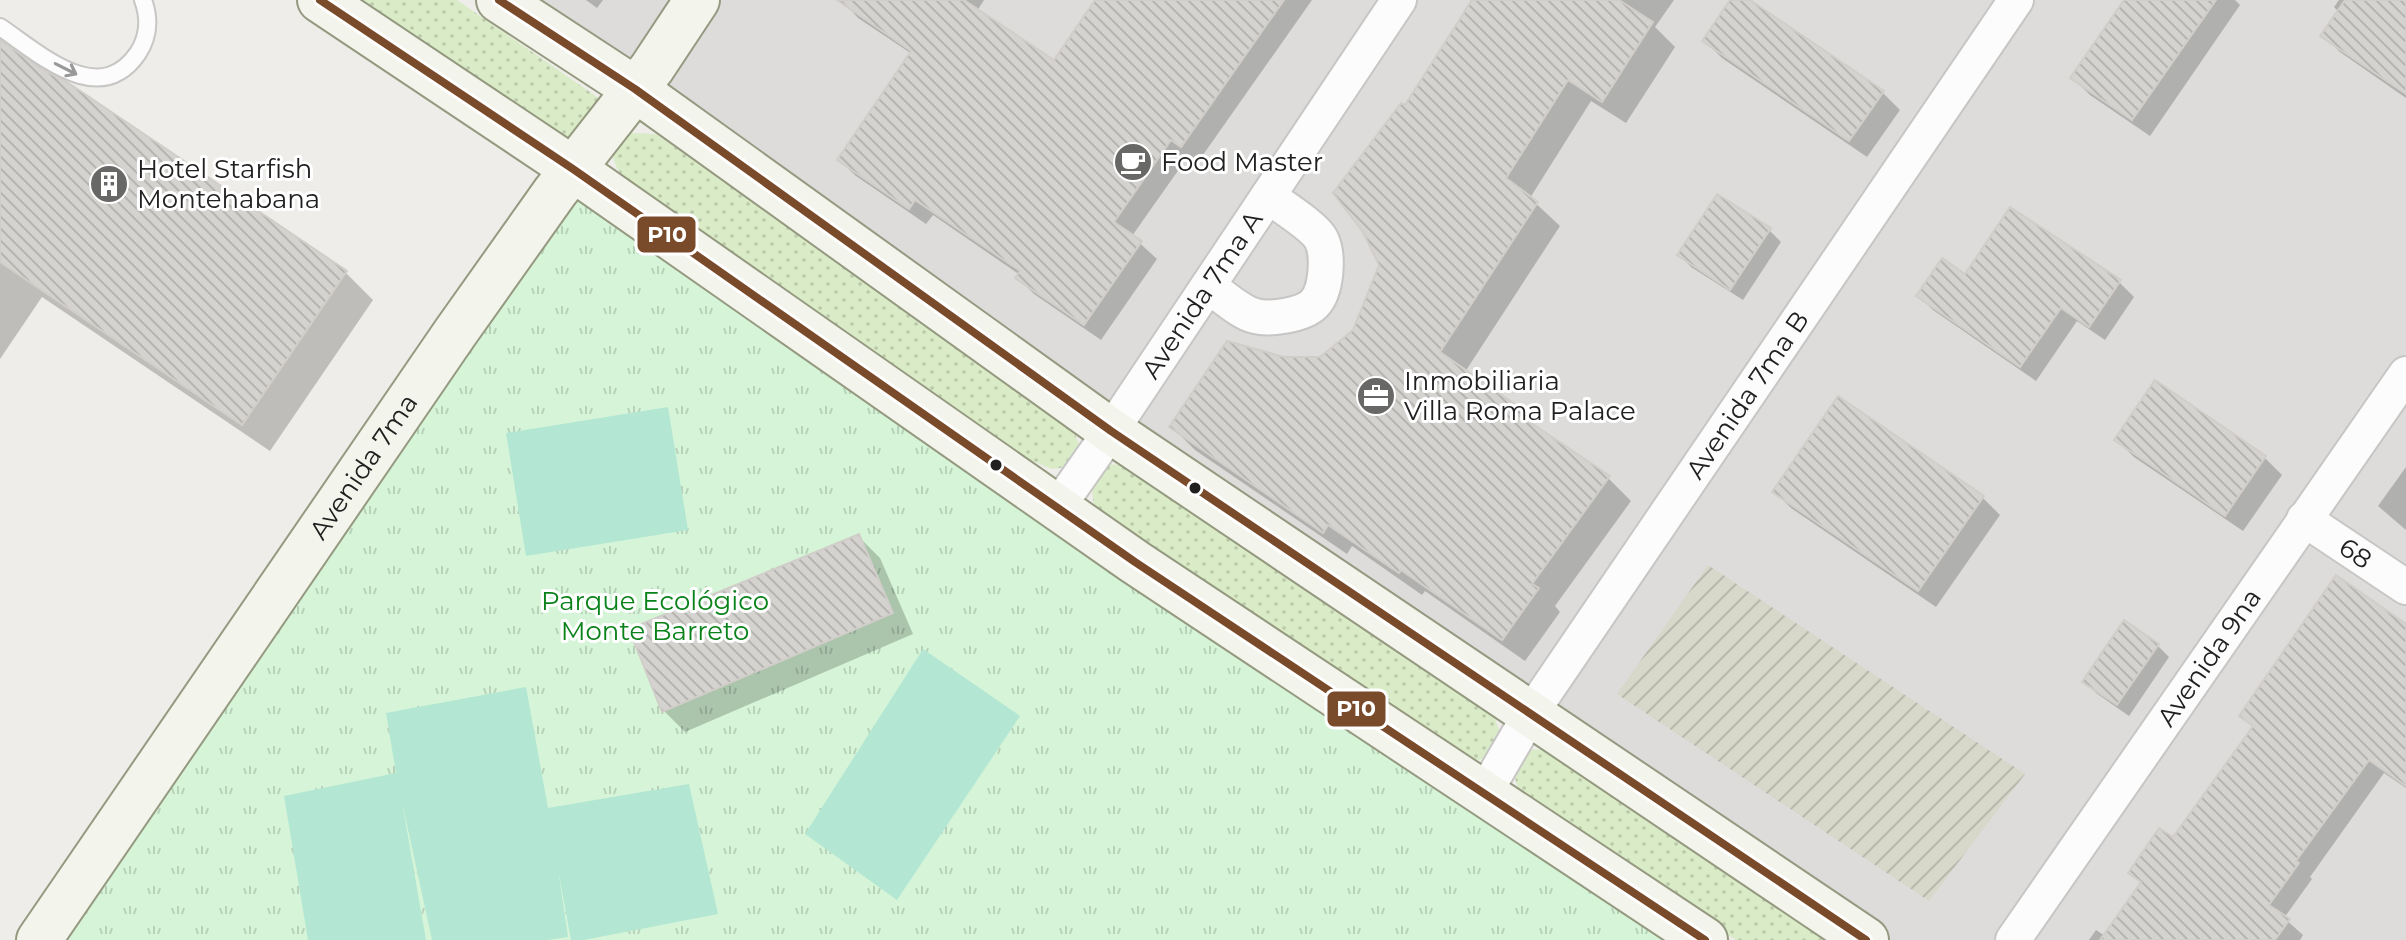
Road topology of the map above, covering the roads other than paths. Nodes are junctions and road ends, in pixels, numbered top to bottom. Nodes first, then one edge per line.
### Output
1 (143, 0) edge
2 (320, 0) edge
3 (499, 0) edge
4 (697, 0) edge
5 (1399, 0) edge
6 (2016, 0) edge
7 (0, 27) edge
8 (635, 89) junction
9 (573, 169) junction
10 (1268, 196) junction
11 (1208, 286) junction
12 (2406, 374) edge
13 (1111, 431) junction
14 (1057, 508) junction
15 (2304, 519) junction
16 (2406, 587) edge
17 (1531, 713) junction
18 (1485, 792) junction
19 (39, 940) edge
20 (1705, 940) edge
21 (1866, 940) edge
22 (2013, 940) edge

7 -> 1 lane
2 - 9 main road
3 - 8 main road
4 - 8 main road, Avenida 7ma
5 - 10 street, Avenida 7ma A
6 - 17 street, Avenida 7ma B
8 - 9 main road, Avenida 7ma
8 - 13 main road
9 - 14 main road
9 - 19 main road, Avenida 7ma
10 - 11 street, Avenida 7ma A
10 - 11 street
11 - 13 street, Avenida 7ma A
12 - 15 street, Avenida 9na
13 - 14 street, Avenida 7ma A
13 - 17 main road
14 - 18 main road
15 - 16 street, 68
15 - 22 street, Avenida 9na
17 - 18 street, Avenida 7ma B
17 - 21 main road
18 - 20 main road

